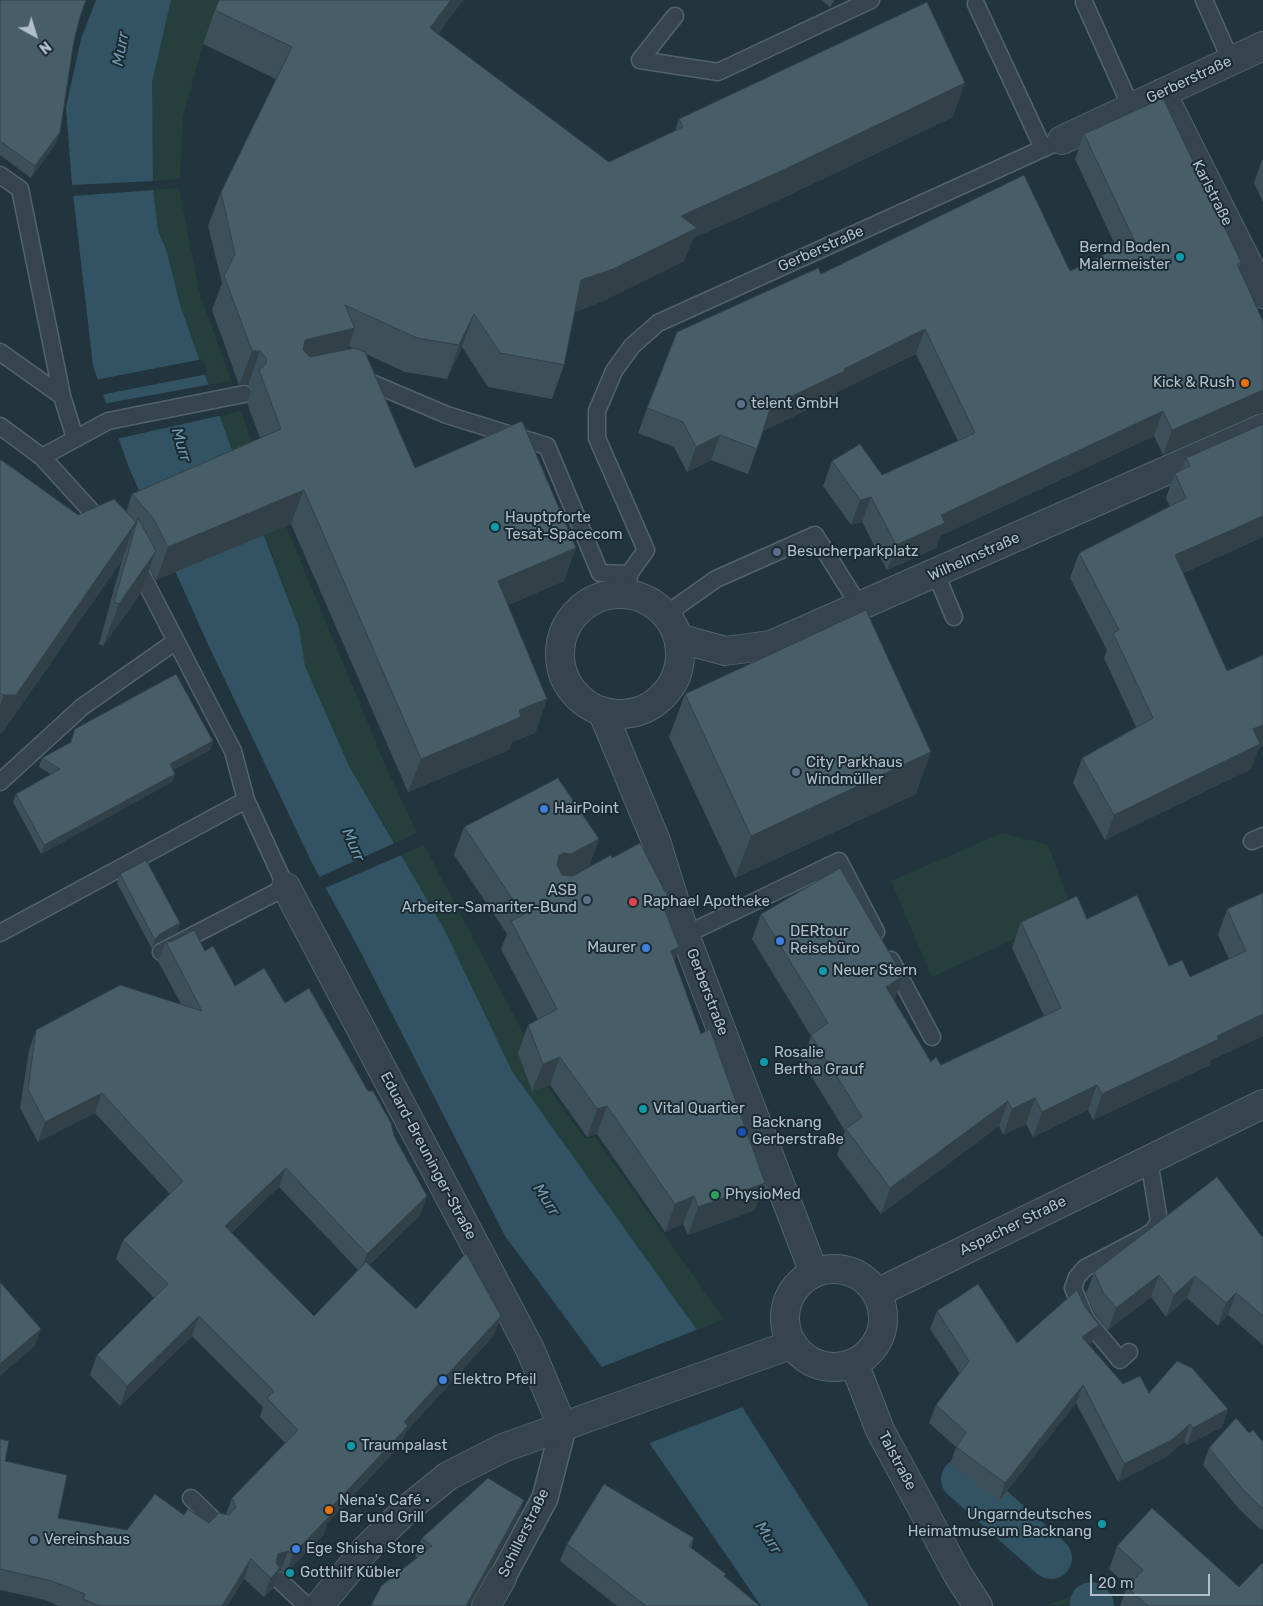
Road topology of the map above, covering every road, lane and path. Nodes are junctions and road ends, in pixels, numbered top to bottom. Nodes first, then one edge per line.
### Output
1 (872, 0) edge
2 (1204, 0) edge
3 (1083, 2) edge
4 (976, 4) dead end
5 (675, 16) dead end
6 (1263, 46) edge
7 (1231, 61) junction
8 (1162, 93) junction
9 (1131, 107) junction
10 (1053, 144) junction
11 (0, 175) edge
12 (1263, 294) edge
13 (0, 352) edge
14 (344, 370) edge
15 (244, 394) dead end
16 (62, 396) junction
17 (0, 426) edge
18 (1263, 428) edge
19 (75, 438) junction
20 (42, 457) junction
21 (936, 574) junction
22 (628, 584) junction
23 (860, 607) junction
24 (954, 617) dead end
25 (671, 626) junction
26 (176, 641) junction
27 (602, 711) junction
28 (2, 778) edge
29 (246, 800) junction
30 (286, 887) junction
31 (0, 933) edge
32 (685, 935) junction
33 (161, 952) dead end
34 (932, 1037) dead end
35 (1263, 1104) edge
36 (1149, 1160) junction
37 (814, 1273) junction
38 (877, 1293) junction
39 (792, 1344) junction
40 (1124, 1356) dead end
41 (854, 1363) junction
42 (563, 1428) junction
43 (190, 1498) dead end
44 (219, 1524) edge
45 (502, 1578) joint
46 (279, 1580) edge
47 (307, 1606) edge
48 (320, 1606) edge
49 (486, 1606) edge
50 (978, 1606) edge

1 - 5 lane
2 - 7 lane
3 - 9 lane
4 - 10 lane
6 - 7 street, Gerberstraße
7 - 8 street, Gerberstraße
8 - 9 street, Gerberstraße
8 - 12 street, Karlstraße
9 - 10 street, Gerberstraße
10 - 22 lane, Gerberstraße
11 - 16 lane
13 - 16 lane
14 - 22 lane
15 - 19 lane
16 - 19 lane
17 - 20 lane
18 - 21 street, Wilhelmstraße
19 - 20 lane
20 - 26 lane
21 - 23 street, Wilhelmstraße
21 - 24 lane
22 - 25 street
22 - 27 street
23 - 25 street, Wilhelmstraße
23 - 25 lane
25 - 27 street
26 - 28 lane
26 - 29 lane
27 - 32 street, Gerberstraße
29 - 30 lane
29 - 31 lane
30 - 33 lane
30 - 42 street, Eduard-Breuninger-Straße
32 - 34 lane
32 - 37 street, Gerberstraße
35 - 36 street, Aspacher Straße
36 - 38 street, Aspacher Straße
36 - 40 lane
37 - 38 street
37 - 39 street
38 - 41 street
39 - 41 street
39 - 42 street
41 - 50 street, Talstraße
42 - 45 street, Schillerstraße
42 - 48 street
43 - 44 lane
45 - 49 street, Schillerstraße
46 - 47 lane

